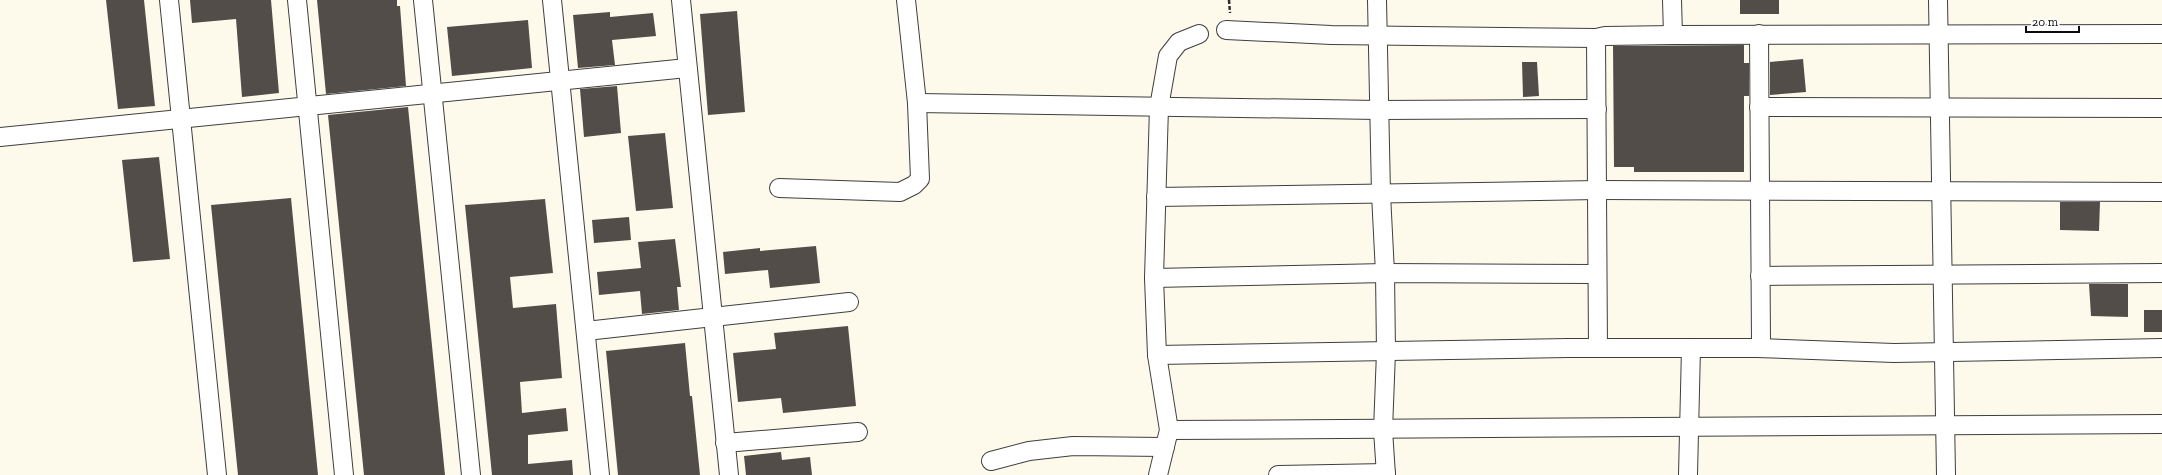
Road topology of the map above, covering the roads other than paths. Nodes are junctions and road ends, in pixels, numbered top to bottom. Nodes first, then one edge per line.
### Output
1 (169, 0) edge
2 (297, 0) edge
3 (424, 0) edge
4 (552, 0) edge
5 (681, 0) edge
6 (906, 0) edge
7 (1377, 0) edge
8 (1672, 0) edge
9 (1938, 0) edge
10 (1226, 30) dead end
11 (1199, 34) dead end
12 (1378, 34) junction
13 (1673, 34) junction
14 (1759, 34) junction
15 (1939, 34) junction
16 (2162, 34) edge
17 (1596, 38) junction
18 (687, 68) junction
19 (560, 80) junction
20 (433, 93) junction
21 (917, 103) junction
22 (307, 106) junction
23 (1159, 107) junction
24 (1759, 107) junction
25 (1940, 108) junction
26 (2162, 108) edge
27 (1597, 109) junction
28 (1378, 110) junction
29 (181, 118) junction
30 (0, 137) edge
31 (779, 188) dead end
32 (1598, 190) junction
33 (1760, 191) junction
34 (2162, 192) edge
35 (1942, 193) junction
36 (1380, 194) junction
37 (1156, 197) junction
38 (1385, 273) junction
39 (2162, 273) edge
40 (1597, 274) junction
41 (1943, 274) junction
42 (1760, 276) junction
43 (1154, 278) junction
44 (849, 302) dead end
45 (713, 317) junction
46 (586, 331) junction
47 (1598, 348) junction
48 (1691, 348) junction
49 (1757, 348) junction
50 (2162, 348) edge
51 (1945, 351) junction
52 (1386, 352) junction
53 (1157, 355) junction
54 (2162, 424) edge
55 (1945, 425) junction
56 (1689, 426) junction
57 (1383, 430) junction
58 (858, 432) dead end
59 (1167, 438) junction
60 (725, 443) junction
61 (991, 461) dead end
62 (1386, 474) edge
63 (217, 475) edge
64 (344, 475) edge
65 (471, 475) edge
66 (600, 475) edge
67 (729, 475) edge
68 (1158, 475) edge
69 (1278, 475) edge
70 (1688, 475) edge
71 (1946, 475) edge

1 - 29 street
2 - 22 street
3 - 20 street
4 - 19 street
5 - 18 street
6 - 21 street
7 - 12 street
8 - 13 street
9 - 15 street
10 - 12 street
11 - 23 street
12 - 17 street
12 - 28 street
13 - 14 street
13 - 17 street
14 - 15 street
14 - 24 street
15 - 16 street
15 - 25 street
17 - 27 street
18 - 19 street
18 - 45 street
19 - 20 street
19 - 46 street
20 - 22 street
20 - 65 street
21 - 23 street
21 - 31 street
22 - 29 street
22 - 64 street
23 - 28 street
23 - 37 street
24 - 25 street
24 - 33 street
25 - 26 street
25 - 35 street
27 - 28 street
27 - 32 street
28 - 36 street
29 - 30 street
29 - 63 street
32 - 33 street
32 - 36 street
32 - 40 street
33 - 35 street
33 - 42 street
34 - 35 street
35 - 41 street
36 - 37 street
36 - 38 street
37 - 43 street
38 - 40 street
38 - 43 street
38 - 52 street
39 - 41 street
40 - 47 street
41 - 42 street
41 - 51 street
42 - 49 street
43 - 53 street
44 - 45 street
45 - 46 street
45 - 60 street
46 - 66 street
47 - 48 street
47 - 52 street
48 - 49 street
48 - 56 street
49 - 51 street
50 - 51 street
51 - 55 street
52 - 53 street
52 - 57 street
53 - 59 street
54 - 55 street
55 - 56 street
55 - 71 street
56 - 57 street
56 - 70 street
57 - 59 street
57 - 62 street
58 - 60 street
59 - 61 street
59 - 68 street
60 - 67 street
62 - 69 street

